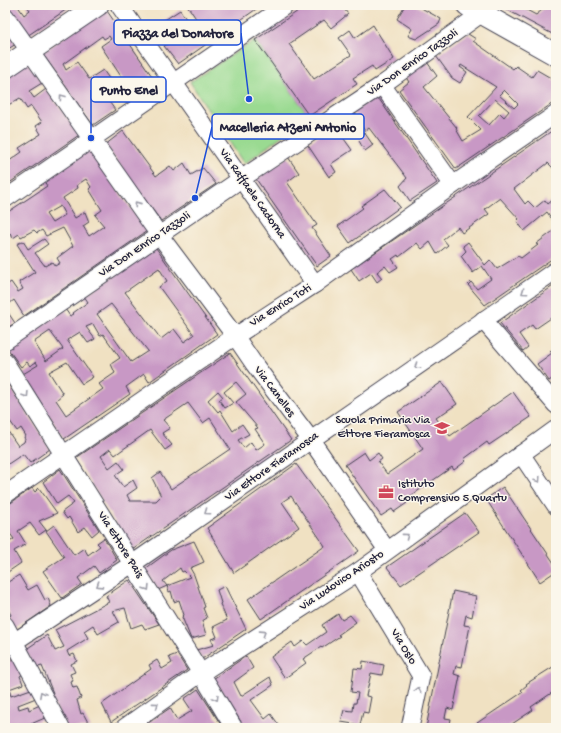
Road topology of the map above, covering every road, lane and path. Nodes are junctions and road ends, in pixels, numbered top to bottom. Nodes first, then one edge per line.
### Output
1 (98, 5) edge
2 (119, 5) edge
3 (286, 5) edge
4 (480, 8) edge
5 (5, 16) edge
6 (29, 52) junction
7 (556, 55) edge
8 (5, 68) edge
9 (173, 83) junction
10 (382, 85) junction
11 (556, 114) edge
12 (93, 140) junction
13 (241, 178) junction
14 (454, 185) junction
15 (5, 199) edge
16 (160, 236) junction
17 (556, 270) edge
18 (315, 284) junction
19 (483, 320) junction
20 (235, 336) junction
21 (5, 341) edge
22 (5, 362) edge
23 (556, 405) edge
24 (556, 429) edge
25 (311, 440) junction
26 (63, 454) junction
27 (520, 454) junction
28 (5, 495) edge
29 (556, 506) edge
30 (387, 550) junction
31 (132, 564) junction
32 (358, 572) junction
33 (5, 624) edge
34 (10, 645) edge
35 (201, 673) junction
36 (61, 728) edge
37 (124, 728) edge
38 (234, 728) edge
39 (410, 728) edge

1 - 6 street
2 - 9 street, Via Raffaele Cadorna
3 - 9 street
4 - 7 street
4 - 10 street, Via Don Enrico Tazzoli
5 - 6 street, Via Canelles
6 - 8 street
12 -> 6 street, Via Canelles
9 - 12 street
9 - 13 street, Via Raffaele Cadorna
10 - 13 street, Via Don Enrico Tazzoli
10 - 14 street
11 - 14 street, Via Enrico Toti
12 - 15 street
16 -> 12 street, Via Canelles
13 - 16 street, Via Don Enrico Tazzoli
13 - 18 street, Via Raffaele Cadorna
14 - 18 street, Via Enrico Toti
16 - 20 street, Via Canelles
16 - 21 street, Via Don Enrico Tazzoli
17 -> 19 street, Via Ettore Fieramosca
18 - 20 street, Via Enrico Toti
19 - 23 street
19 -> 25 street, Via Ettore Fieramosca
20 - 25 street, Via Canelles
20 - 26 street, Via Enrico Toti
22 -> 26 street, Via Ettore Pais
24 - 27 street, Via Ludovico Ariosto
25 - 30 street, Via Canelles
25 -> 31 street, Via Ettore Fieramosca
26 - 28 street, Via Enrico Toti
26 - 31 street, Via Ettore Pais
27 -> 29 street
30 -> 27 street, Via Ludovico Ariosto
30 - 32 street, Via Ludovico Ariosto
31 -> 34 street, Via Ettore Fieramosca
31 -> 35 street, Via Ettore Pais
35 -> 32 street, Via Ludovico Ariosto
39 -> 32 street, Via Oslo
33 - 34 street
36 -> 34 street
37 -> 35 street, Via Ludovico Ariosto
35 -> 38 street, Via Ettore Pais

